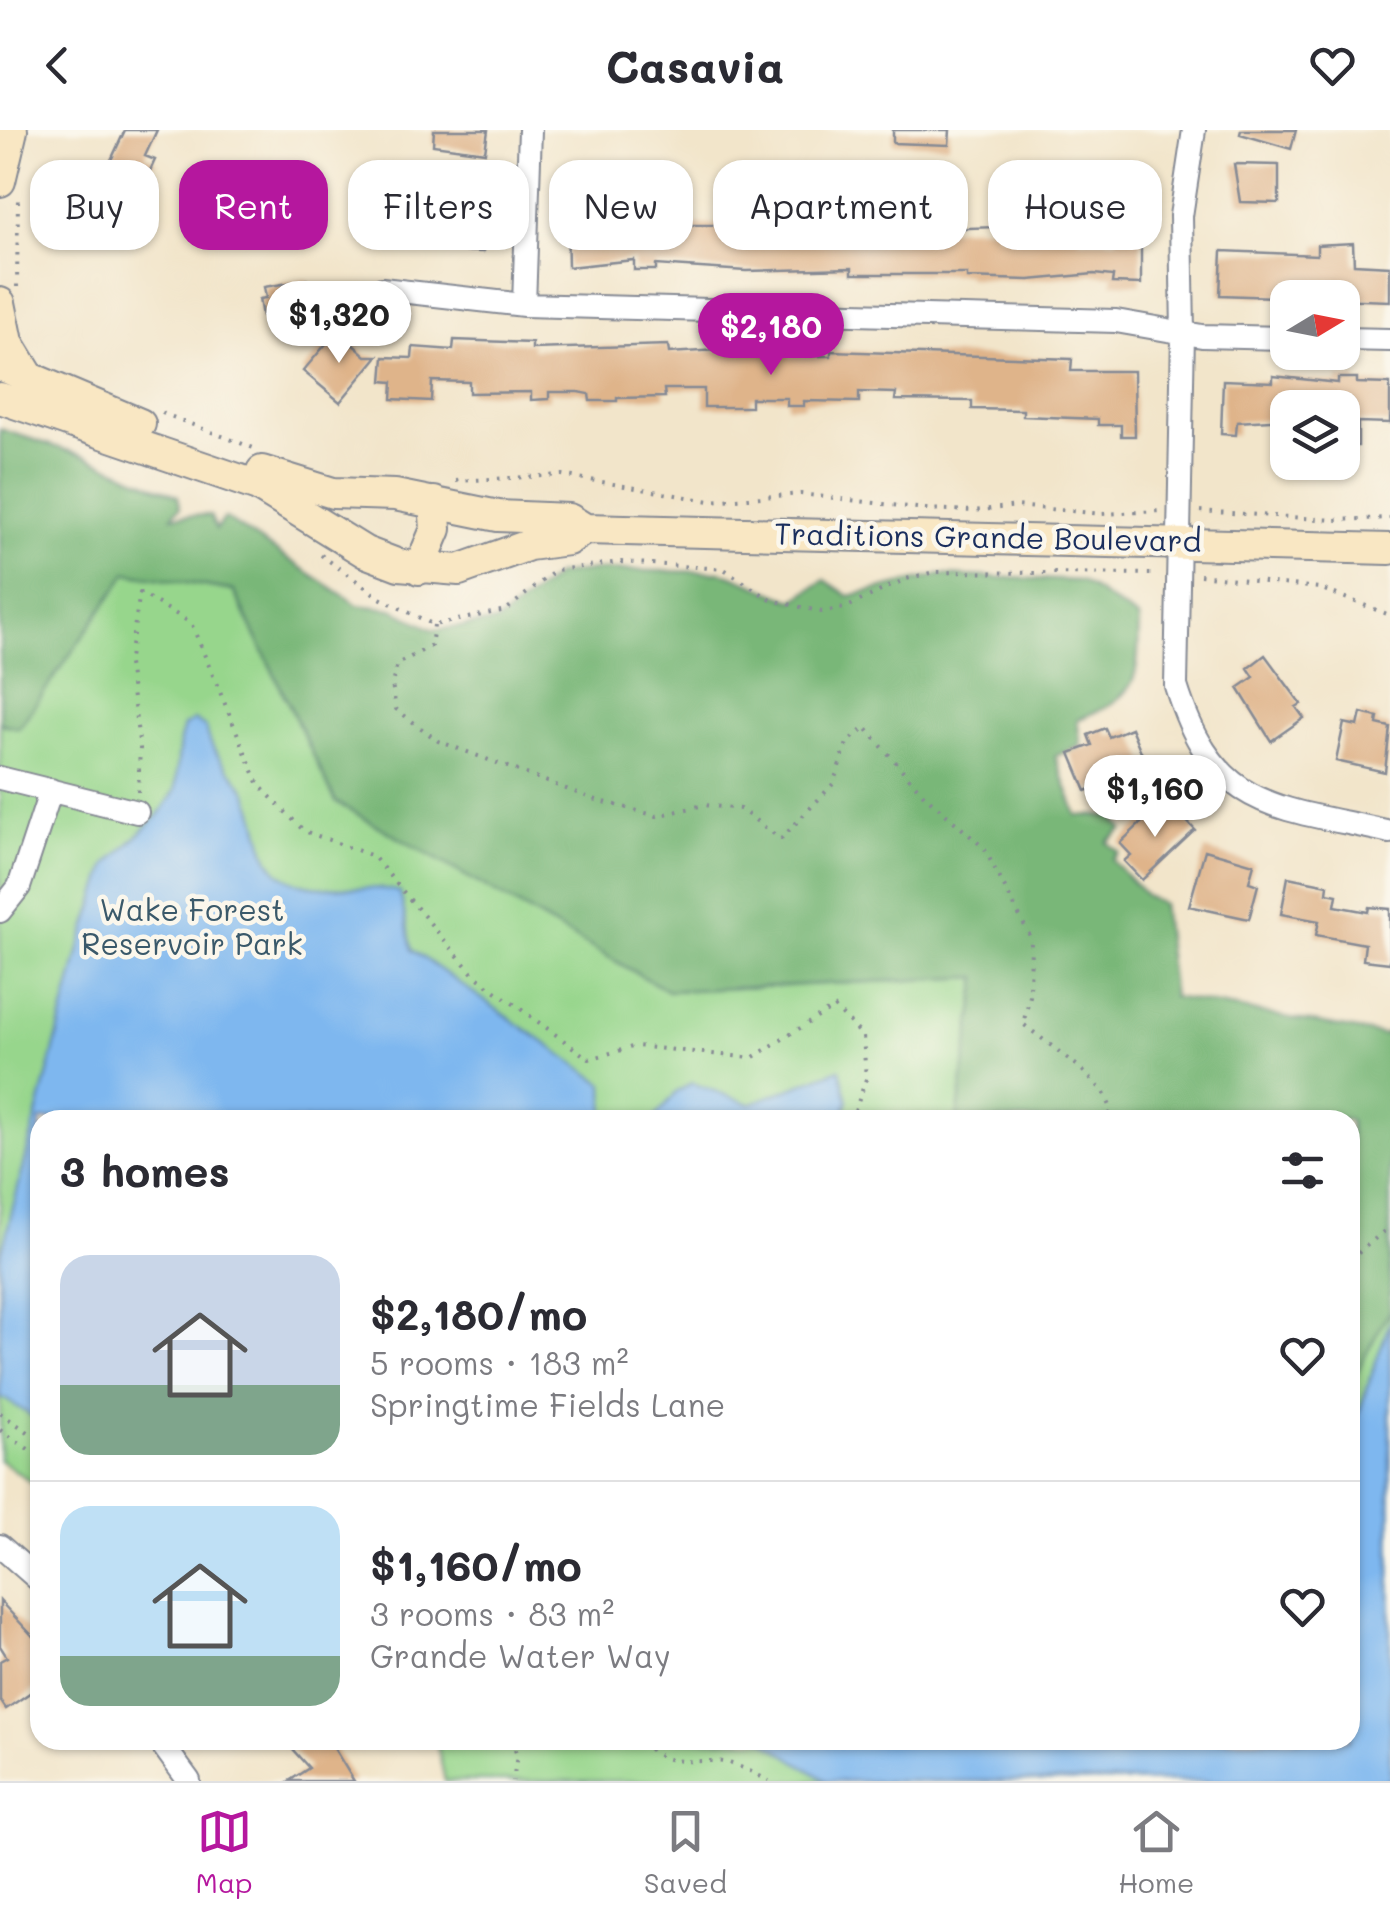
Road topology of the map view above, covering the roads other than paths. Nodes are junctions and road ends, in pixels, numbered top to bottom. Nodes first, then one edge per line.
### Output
1 (12, 130) edge
2 (530, 130) edge
3 (1194, 130) edge
4 (9, 188) edge
5 (382, 288) dead end
6 (9, 303) edge
7 (524, 305) junction
8 (1183, 333) junction
9 (1270, 337) edge
10 (1360, 339) edge
11 (1390, 340) edge
12 (0, 366) edge
13 (30, 378) junction
14 (0, 398) edge
15 (442, 492) junction
16 (585, 529) junction
17 (1179, 543) junction
18 (1390, 549) edge
19 (420, 569) junction
20 (0, 778) edge
21 (51, 790) junction
22 (138, 812) road end
23 (1390, 832) edge
24 (0, 911) edge
25 (0, 1546) edge
26 (30, 1572) edge
27 (166, 1750) edge
28 (189, 1781) edge

1 - 4 main road
2 - 7 street
3 - 8 street
5 - 7 street
6 - 13 main road
7 - 8 street
8 - 9 street
8 - 17 street
10 - 11 street
12 - 13 main road, Traditions Grande Boulevard
13 - 15 main road, Traditions Grande Boulevard
14 - 19 main road, Traditions Grande Boulevard
15 - 16 main road, Traditions Grande Boulevard
15 - 19 main road
16 - 17 main road, Traditions Grande Boulevard
16 - 19 main road, Traditions Grande Boulevard
17 - 18 main road, Traditions Grande Boulevard
17 - 23 street
20 - 21 street
21 - 22 street
21 - 24 street
25 - 26 street
27 - 28 street

